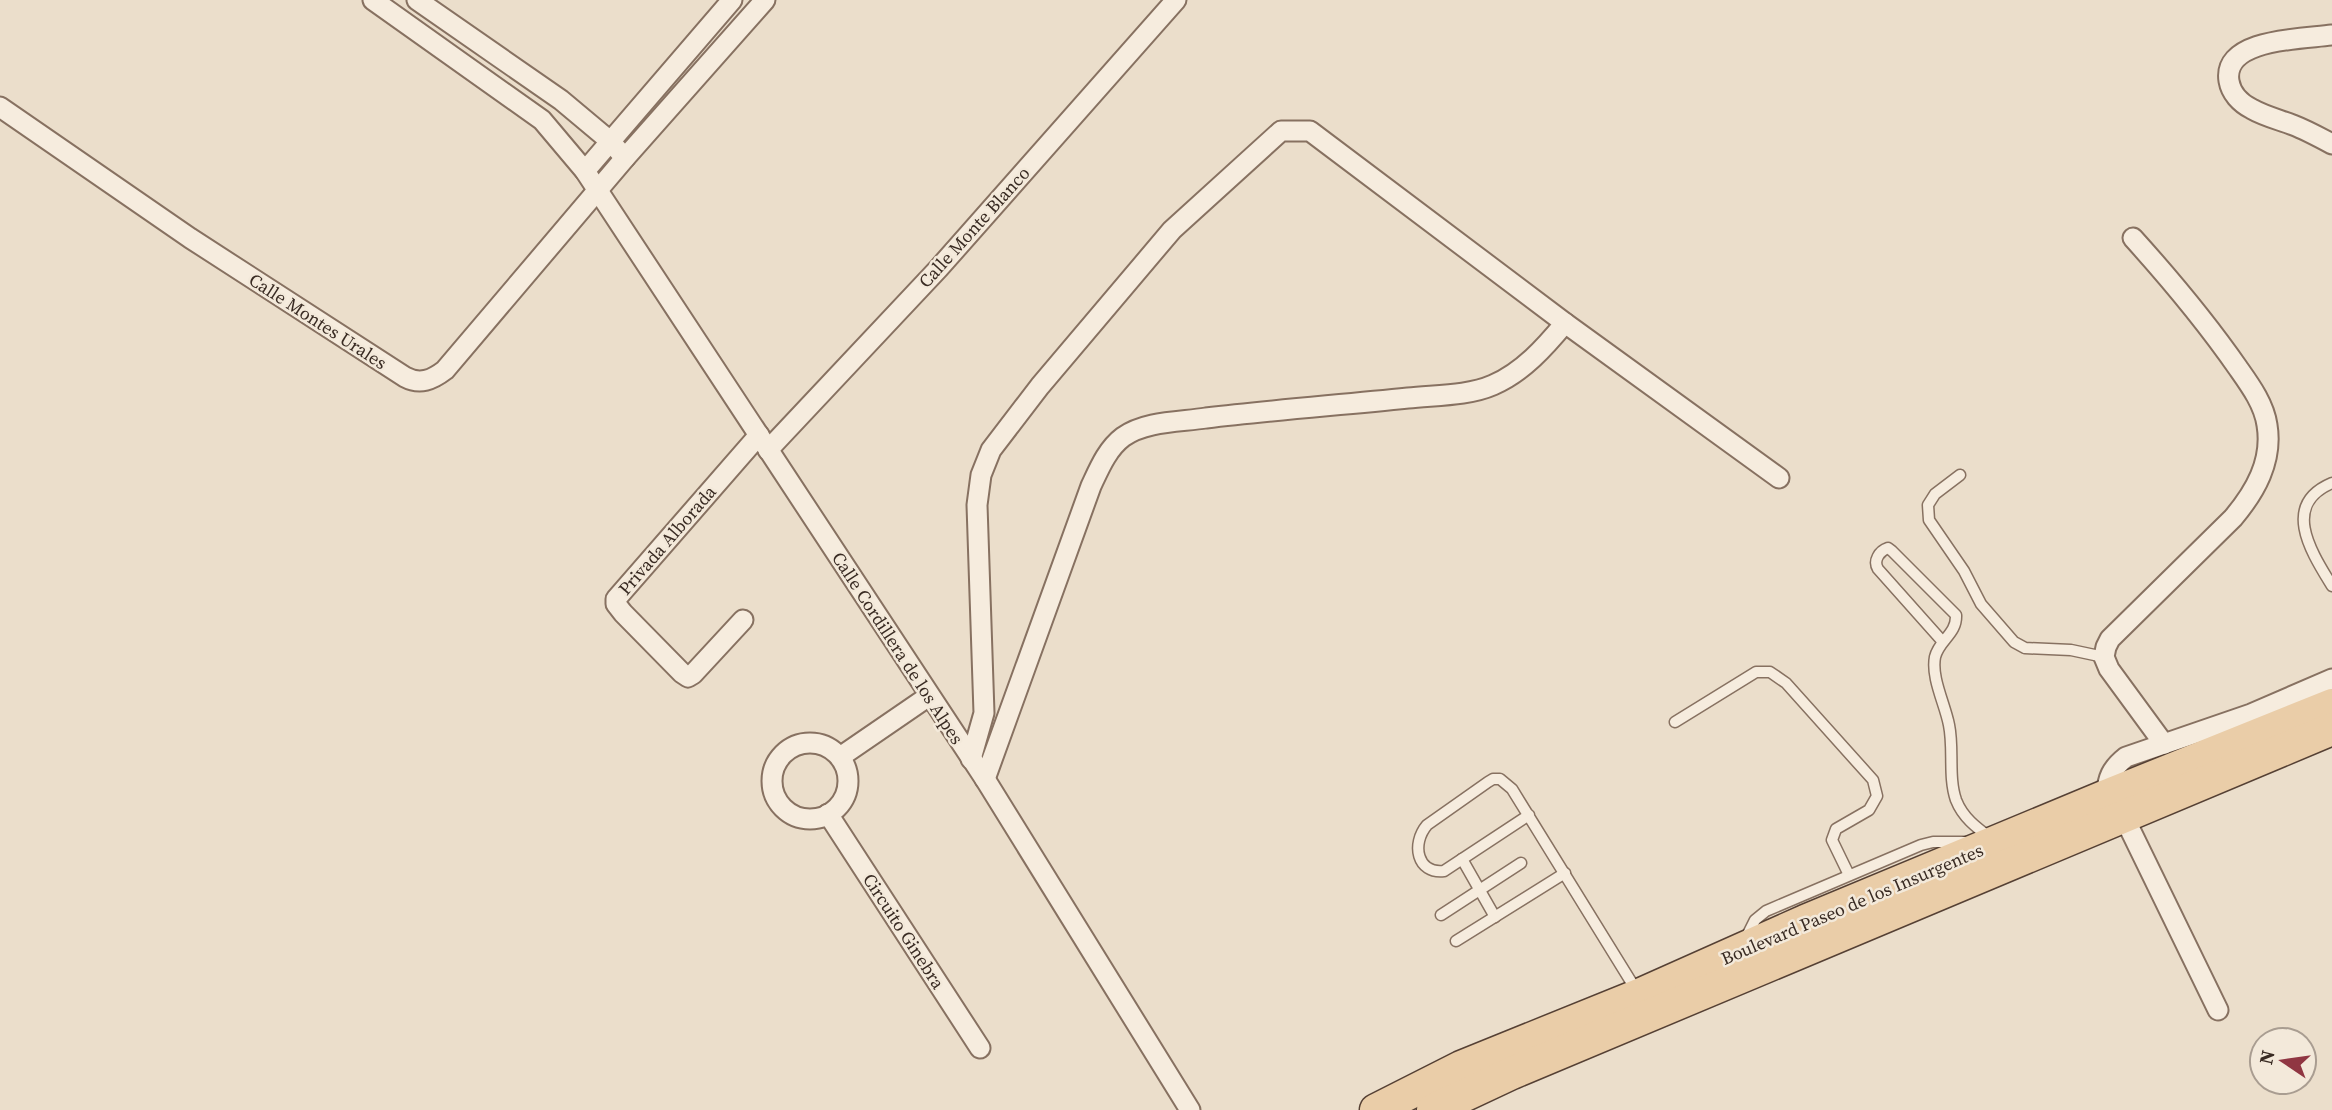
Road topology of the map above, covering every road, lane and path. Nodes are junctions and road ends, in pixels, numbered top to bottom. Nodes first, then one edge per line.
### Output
1 (373, 0) edge
2 (417, 0) edge
3 (732, 0) edge
4 (765, 0) edge
5 (1176, 0) edge
6 (2332, 35) edge
7 (0, 107) edge
8 (2327, 136) edge
9 (610, 141) junction
10 (625, 158) junction
11 (585, 170) junction
12 (597, 191) junction
13 (2133, 238) dead end
14 (1565, 323) junction
15 (763, 442) junction
16 (1960, 475) dead end
17 (1779, 478) dead end
18 (2332, 482) edge
19 (2332, 586) edge
20 (743, 620) dead end
21 (1943, 642) junction
22 (2104, 657) junction
23 (2330, 692) edge
24 (929, 696) junction
25 (1675, 722) dead end
26 (2332, 729) edge
27 (2164, 744) junction
28 (840, 757) junction
29 (971, 759) junction
30 (985, 779) junction
31 (2114, 805) junction
32 (828, 814) junction
33 (1530, 815) junction
34 (1994, 844) junction
35 (1462, 859) junction
36 (1521, 863) dead end
37 (1565, 873) junction
38 (1849, 876) junction
39 (1479, 890) junction
40 (1441, 915) dead end
41 (1495, 917) junction
42 (1456, 941) dead end
43 (1741, 951) junction
44 (1639, 995) junction
45 (2218, 1010) dead end
46 (980, 1048) dead end
47 (1465, 1101) edge
48 (1190, 1110) edge
49 (1376, 1110) edge
50 (1433, 1110) edge

1 - 11 street, Calle Cordillera de los Alpes
2 - 9 street
3 - 9 street
4 - 10 street
5 - 15 street, Calle Monte Blanco
6 - 8 street
7 - 12 street, Calle Montes Urales
9 - 10 street
9 - 11 street
10 - 12 street
11 - 12 street, Calle Cordillera de los Alpes
12 - 15 street, Calle Cordillera de los Alpes
13 - 22 street
14 - 17 street
14 - 29 street
14 - 30 street
15 - 20 street, Privada Alborada
15 - 24 street, Calle Cordillera de los Alpes
16 - 22 lane
18 - 19 lane
21 - 21 lane
21 - 34 lane
22 - 27 street
23 - 27 street
23 - 31 main road, Boulevard Paseo de los Insurgentes
24 - 28 street
24 - 29 street, Calle Cordillera de los Alpes
25 - 38 lane
26 - 31 main road, Boulevard Paseo de los Insurgentes
27 - 31 street
28 - 32 street
28 - 32 street
29 - 30 street, Calle Cordillera de los Alpes
30 - 48 street, Calle Cordillera de los Alpes
31 - 34 main road, Boulevard Paseo de los Insurgentes
31 - 45 street
31 - 47 main road, Boulevard Paseo de los Insurgentes
32 - 46 street, Circuito Ginebra
33 - 35 lane
33 - 35 lane
33 - 37 lane
34 - 38 lane
34 - 43 main road, Boulevard Paseo de los Insurgentes
35 - 39 lane
36 - 39 lane
37 - 41 lane
37 - 44 lane
38 - 43 lane
39 - 40 lane
39 - 41 lane
41 - 42 lane
43 - 44 main road, Boulevard Paseo de los Insurgentes
44 - 49 main road, Boulevard Paseo de los Insurgentes
47 - 50 main road, Boulevard Paseo de los Insurgentes

